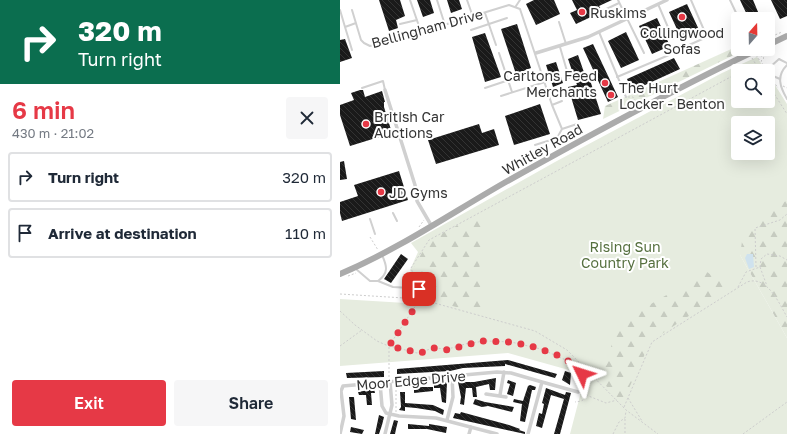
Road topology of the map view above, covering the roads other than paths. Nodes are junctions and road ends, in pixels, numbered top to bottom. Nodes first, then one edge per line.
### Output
1 (410, 0) edge
2 (437, 0) edge
3 (467, 0) edge
4 (520, 0) edge
5 (618, 0) edge
6 (667, 0) edge
7 (691, 0) edge
8 (730, 0) edge
9 (619, 3) junction
10 (658, 4) junction
11 (516, 6) junction
12 (340, 10) edge
13 (352, 10) dead end
14 (600, 12) dead end
15 (736, 12) edge
16 (485, 13) junction
17 (473, 17) junction
18 (507, 18) dead end
19 (626, 19) junction
20 (417, 20) junction
21 (559, 22) dead end
22 (356, 24) junction
23 (400, 24) dead end
24 (489, 24) junction
25 (445, 25) junction
26 (345, 27) junction
27 (471, 30) dead end
28 (421, 32) junction
29 (599, 32) junction
30 (786, 35) edge
31 (673, 39) dead end
32 (775, 41) edge
33 (566, 44) junction
34 (496, 45) dead end
35 (689, 45) dead end
36 (559, 46) junction
37 (352, 50) dead end
38 (499, 53) dead end
39 (536, 53) junction
40 (644, 53) dead end
41 (669, 55) dead end
42 (750, 56) edge
43 (787, 64) edge
44 (530, 73) dead end
45 (618, 76) junction
46 (569, 78) dead end
47 (780, 79) junction
48 (508, 81) junction
49 (545, 82) junction
50 (362, 88) dead end
51 (485, 88) dead end
52 (385, 90) joint
53 (512, 92) junction
54 (501, 96) dead end
55 (626, 96) road end
56 (787, 97) edge
57 (562, 101) dead end
58 (552, 105) junction
59 (577, 124) dead end
60 (561, 130) junction
61 (535, 145) dead end
62 (393, 214) dead end
63 (370, 220) dead end
64 (397, 221) dead end
65 (431, 225) junction
66 (375, 234) dead end
67 (380, 253) junction
68 (355, 268) junction
69 (340, 274) edge
70 (406, 277) dead end
71 (378, 281) junction
72 (504, 372) junction
73 (452, 376) junction
74 (380, 382) junction
75 (390, 382) junction
76 (542, 382) junction
77 (578, 392) dead end
78 (486, 394) dead end
79 (500, 395) junction
80 (506, 397) dead end
81 (390, 414) junction
82 (447, 420) junction
83 (471, 427) junction
84 (340, 434) edge
85 (385, 434) edge
86 (469, 434) edge
87 (497, 434) edge
88 (528, 434) edge

1 - 20 lane
2 - 25 lane
3 - 17 lane
4 - 11 lane
5 - 9 lane
6 - 10 street
7 - 35 lane
8 - 15 lane
9 - 14 lane
9 - 19 lane
10 - 19 street
10 - 31 lane
11 - 16 lane, Bellingham Drive
11 - 39 lane
12 - 26 lane
13 - 22 lane, Bellingham Drive
16 - 17 lane, Bellingham Drive
16 - 24 lane
17 - 25 lane, Bellingham Drive
18 - 24 lane
19 - 29 street
19 - 40 lane
20 - 23 lane
20 - 28 lane
21 - 33 lane
22 - 26 lane
22 - 28 lane, Bellingham Drive
24 - 27 lane
24 - 34 lane
25 - 28 lane, Bellingham Drive
26 - 37 lane
29 - 33 street
29 - 45 lane
30 - 32 main road
33 - 36 street
36 - 39 street
36 - 46 lane
38 - 48 lane
39 - 49 lane
41 - 45 lane
42 - 65 main road, Whitley Road
43 - 47 lane
43 - 47 lane
44 - 48 lane
45 - 55 lane
47 - 56 lane
48 - 51 lane
48 - 53 lane
49 - 53 lane
49 - 58 lane
50 - 52 lane
52 - 65 street
53 - 54 lane
57 - 58 lane
58 - 60 lane
59 - 60 lane
60 - 61 lane
62 - 64 lane
63 - 66 lane
65 - 67 main road, Whitley Road
67 - 68 main road, Whitley Road
67 - 71 lane
68 - 69 main road, Whitley Road
68 - 71 lane
70 - 71 lane
72 - 73 street, Moor Edge Drive
72 - 76 street, Moor Edge Drive
72 - 79 street
73 - 75 street, Moor Edge Drive
73 - 82 street
74 - 75 street, Moor Edge Drive
74 - 81 street
74 - 84 street, Moor Edge Drive
75 - 81 street
76 - 77 street, Moor Edge Drive
76 - 88 street
78 - 79 street
79 - 80 street
81 - 82 street
81 - 85 street
82 - 83 street
83 - 86 street
83 - 87 street

